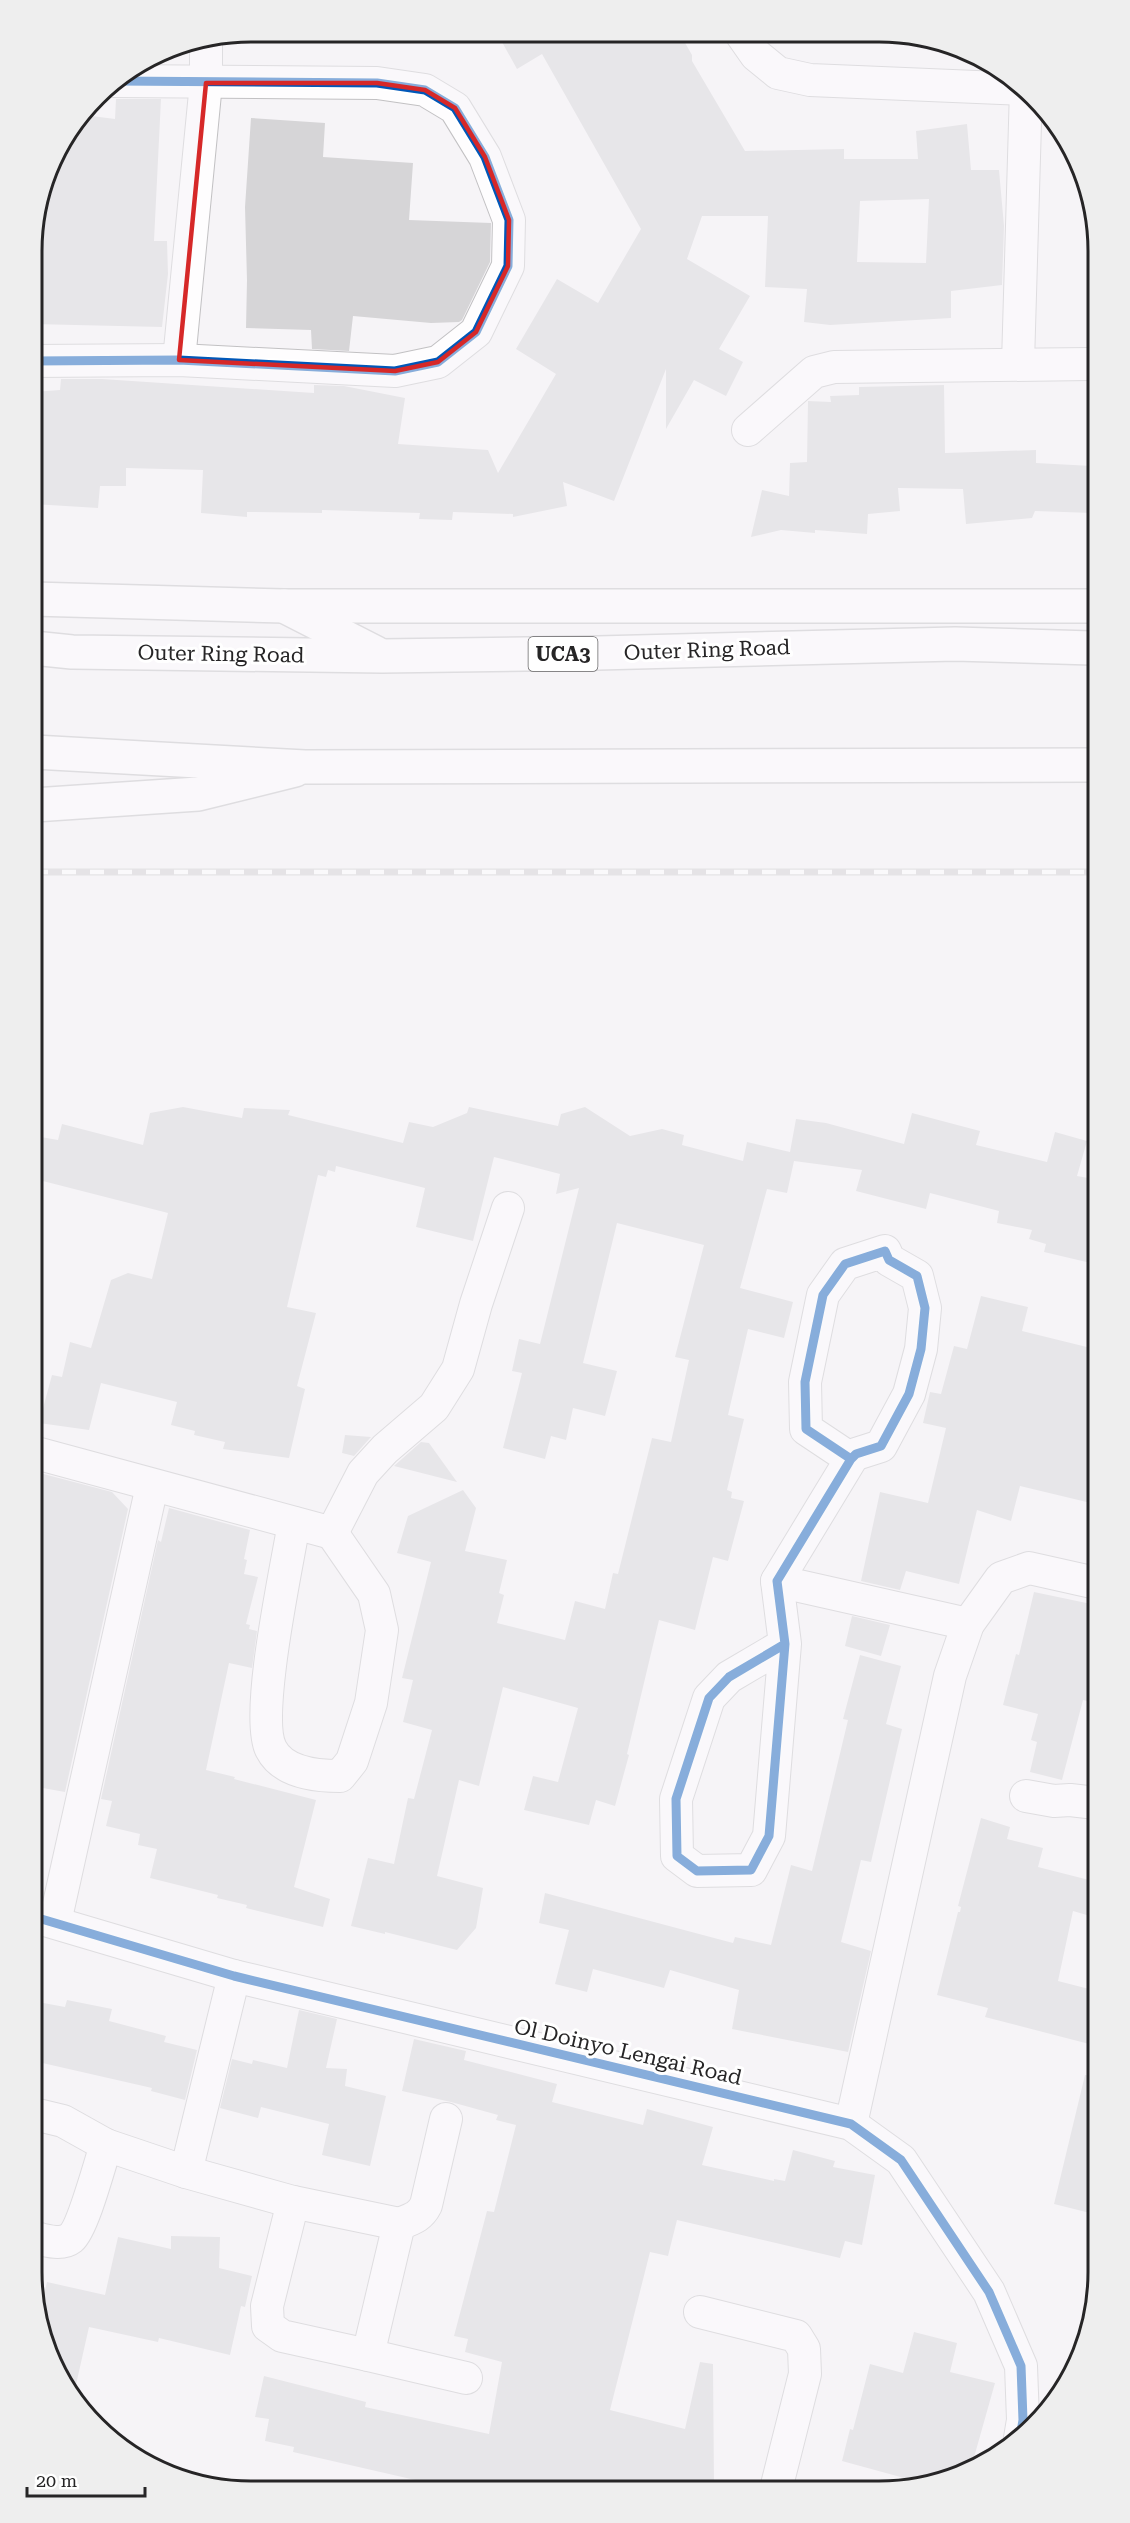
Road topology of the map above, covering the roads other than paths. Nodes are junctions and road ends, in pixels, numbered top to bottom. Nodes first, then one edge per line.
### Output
1 (747, 42) edge
2 (206, 47) edge
3 (129, 81) edge
4 (206, 83) junction
5 (1010, 88) edge
6 (1026, 102) edge
7 (179, 360) junction
8 (42, 361) edge
9 (1018, 363) junction
10 (1088, 364) edge
11 (748, 430) dead end
12 (42, 599) edge
13 (284, 606) junction
14 (1088, 606) edge
15 (1088, 648) edge
16 (42, 649) edge
17 (382, 656) junction
18 (42, 752) edge
19 (1088, 765) edge
20 (305, 767) junction
21 (42, 804) edge
22 (508, 1208) dead end
23 (42, 1456) edge
24 (851, 1459) junction
25 (152, 1486) junction
26 (294, 1523) junction
27 (332, 1533) junction
28 (777, 1581) junction
29 (1088, 1581) edge
30 (968, 1624) junction
31 (785, 1644) junction
32 (1026, 1796) dead end
33 (1088, 1802) edge
34 (46, 1920) edge
35 (234, 1976) junction
36 (42, 2116) edge
37 (446, 2119) dead end
38 (851, 2124) junction
39 (106, 2145) junction
40 (186, 2172) junction
41 (293, 2202) junction
42 (399, 2224) junction
43 (42, 2239) edge
44 (700, 2312) dead end
45 (368, 2355) junction
46 (466, 2378) dead end
47 (1022, 2424) edge
48 (778, 2481) edge

1 - 5 street
2 - 4 street
3 - 4 street
4 - 7 street
4 - 7 street
6 - 9 street
7 - 8 street
9 - 10 street
9 - 11 street
12 - 13 main road, UCA3
13 - 14 main road, UCA3
13 - 17 main road
15 - 17 main road, Outer Ring Road / UCA3
16 - 17 main road, Outer Ring Road / UCA3
18 - 20 main road
19 - 20 main road
20 - 21 main road
22 - 27 street
23 - 25 street
24 - 24 street
24 - 28 street
25 - 26 street
25 - 34 street
26 - 27 street
26 - 27 street
28 - 30 street
28 - 31 street
29 - 30 street
30 - 38 street
31 - 31 street
32 - 33 street
34 - 35 street, Ol Doinyo Lengai Road
35 - 38 street, Ol Doinyo Lengai Road
35 - 40 street
36 - 39 street
37 - 42 street
38 - 47 street, Ol Doinyo Lengai Road
39 - 40 street
39 - 43 street
40 - 41 street
41 - 42 street
41 - 45 street
42 - 45 street
44 - 48 street
45 - 46 street

